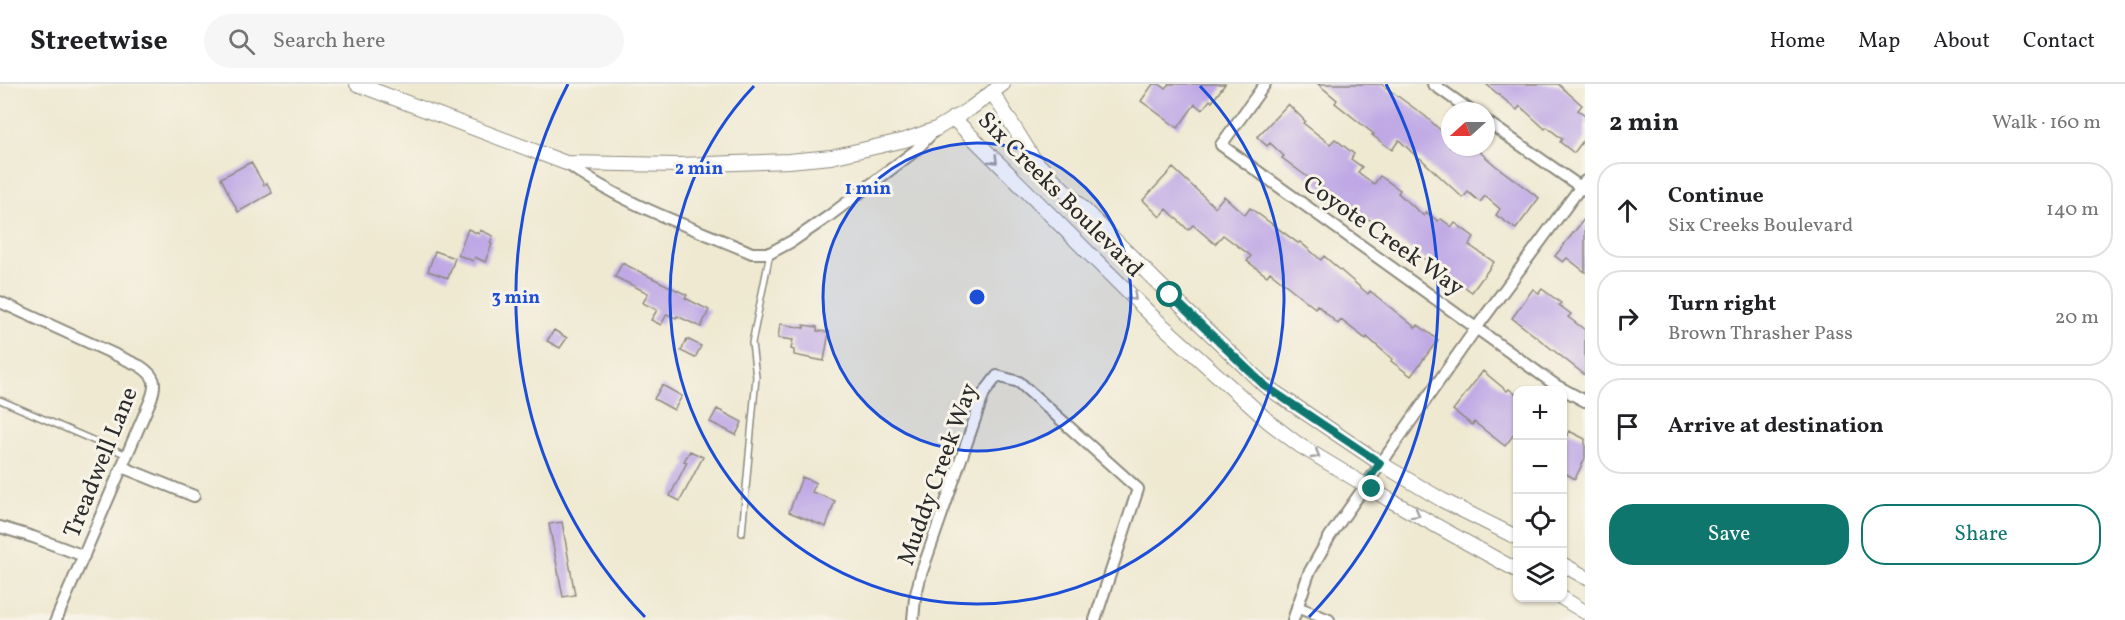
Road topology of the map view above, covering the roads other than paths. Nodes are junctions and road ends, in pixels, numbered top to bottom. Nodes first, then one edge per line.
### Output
1 (357, 84) edge
2 (1265, 84) edge
3 (1432, 84) edge
4 (997, 88) edge
5 (1458, 102) edge
6 (953, 118) junction
7 (1495, 128) edge
8 (936, 129) junction
9 (566, 163) junction
10 (1584, 186) edge
11 (770, 253) junction
12 (0, 302) edge
13 (1477, 327) junction
14 (0, 400) edge
15 (1585, 401) edge
16 (127, 455) junction
17 (1380, 463) junction
18 (122, 467) junction
19 (1365, 485) junction
20 (194, 496) dead end
21 (0, 527) edge
22 (742, 533) dead end
23 (1513, 536) edge
24 (84, 556) junction
25 (1567, 567) edge
26 (1513, 568) edge
27 (1585, 578) edge
28 (1567, 600) edge
29 (1297, 607) junction
30 (1585, 612) edge
31 (56, 620) edge
32 (913, 620) edge
33 (1095, 620) edge
34 (1293, 620) edge
35 (1329, 620) edge

1 - 9 street
2 - 13 street, Coyote Creek Way
3 - 5 street
4 - 6 street
4 - 17 street, Six Creeks Boulevard
6 - 8 street
6 -> 19 street, Six Creeks Boulevard
7 - 10 street
8 - 9 street
8 - 11 street
9 - 11 street
10 - 13 street
11 - 22 lane
12 - 16 street, Treadwell Lane
13 - 15 street, Coyote Creek Way
13 - 17 street
14 - 16 lane
16 - 18 street, Treadwell Lane
17 - 19 street
17 - 23 street, Six Creeks Boulevard
18 - 20 street
18 - 24 street, Treadwell Lane
19 -> 26 street, Six Creeks Boulevard
19 - 29 street
21 - 24 street
24 - 31 street, Treadwell Lane
25 - 27 street
28 - 30 street
29 - 34 street
29 - 35 street
32 - 33 street, Muddy Creek Way

